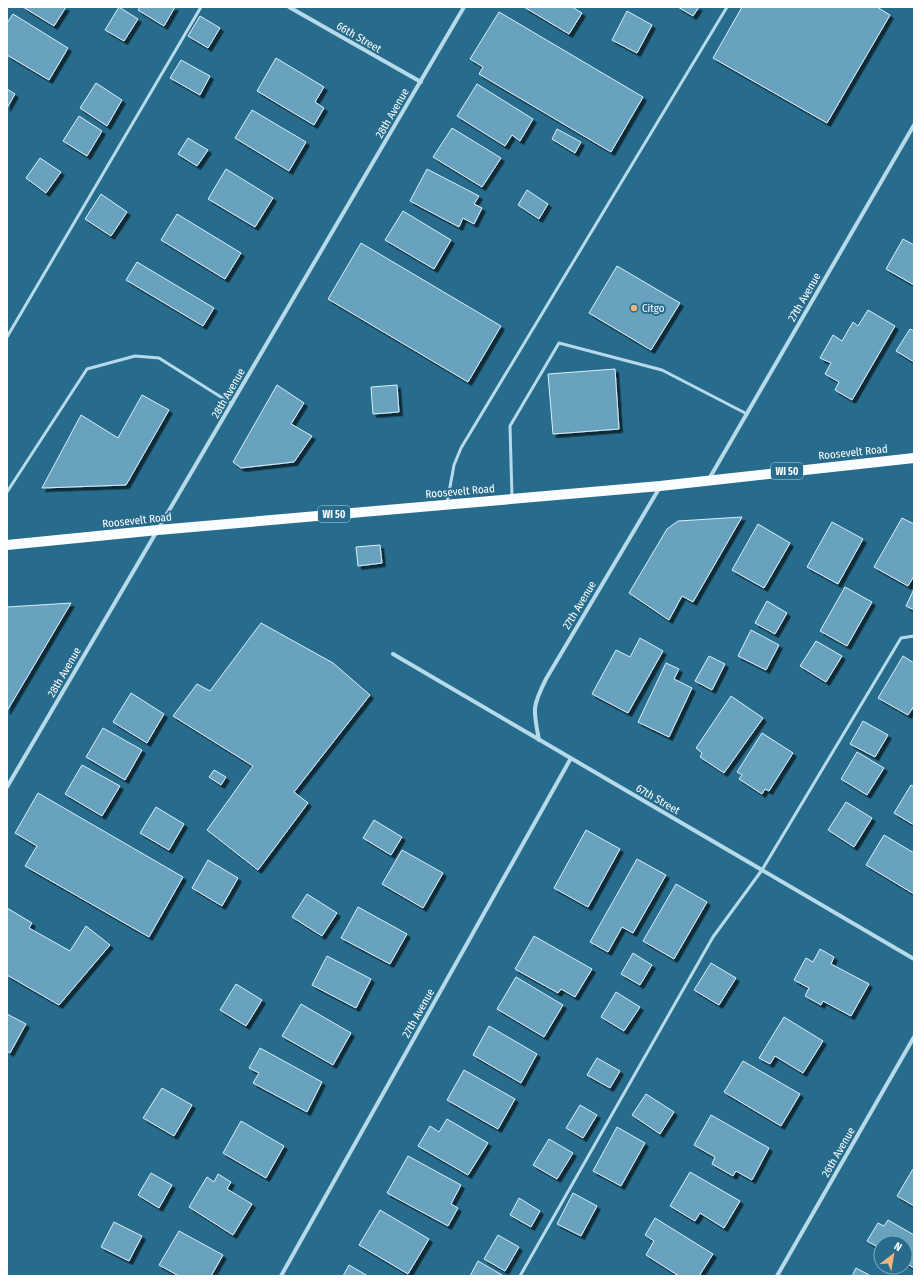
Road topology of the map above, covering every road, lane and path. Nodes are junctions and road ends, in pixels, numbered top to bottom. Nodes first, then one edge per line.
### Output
1 (201, 7) edge
2 (289, 7) edge
3 (464, 7) edge
4 (727, 7) edge
5 (421, 82) junction
6 (914, 125) edge
7 (7, 337) edge
8 (232, 404) junction
9 (747, 414) junction
10 (914, 458) edge
11 (710, 479) junction
12 (660, 486) junction
13 (7, 492) edge
14 (512, 499) junction
15 (447, 504) junction
16 (158, 530) junction
17 (7, 545) edge
18 (914, 636) edge
19 (393, 654) dead end
20 (539, 740) junction
21 (571, 758) junction
22 (7, 787) edge
23 (762, 870) junction
24 (914, 959) edge
25 (914, 1037) edge
26 (281, 1276) edge
27 (520, 1276) edge
28 (777, 1276) edge

1 - 7 lane
2 - 5 street, 66th Street
3 - 5 street, 28th Avenue
4 - 15 lane
5 - 8 street, 28th Avenue
6 - 9 street, 27th Avenue
8 - 13 lane
8 - 16 street, 28th Avenue
9 - 11 street, 27th Avenue
9 - 14 lane
10 - 11 main road, Roosevelt Road / WI 50
11 - 12 main road, Roosevelt Road / WI 50
12 - 14 main road, Roosevelt Road / WI 50
12 - 20 street, 27th Avenue
14 - 15 main road, Roosevelt Road / WI 50
15 - 16 main road, Roosevelt Road / WI 50
16 - 17 main road, Roosevelt Road / WI 50
16 - 22 street, 28th Avenue
18 - 23 lane
19 - 20 street, 67th Street
20 - 21 street, 67th Street
21 - 23 street, 67th Street
21 - 26 street, 27th Avenue
23 - 24 street, 67th Street
23 - 27 lane
25 - 28 street, 26th Avenue

